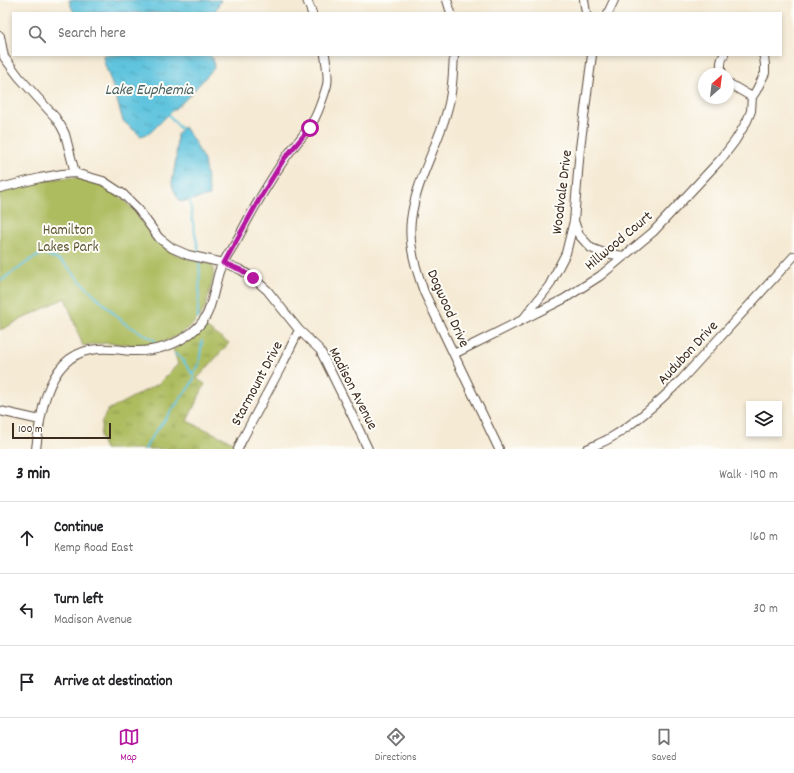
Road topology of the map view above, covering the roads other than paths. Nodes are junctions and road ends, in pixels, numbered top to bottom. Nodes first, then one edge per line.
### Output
1 (307, 0) edge
2 (447, 0) edge
3 (584, 0) edge
4 (614, 0) edge
5 (312, 12) edge
6 (451, 12) edge
7 (586, 12) edge
8 (608, 12) edge
9 (0, 36) edge
10 (325, 56) edge
11 (454, 56) edge
12 (592, 56) edge
13 (723, 56) edge
14 (764, 56) edge
15 (2, 58) edge
16 (720, 68) edge
17 (734, 86) edge
18 (752, 97) junction
19 (74, 173) junction
20 (0, 188) edge
21 (574, 221) junction
22 (624, 256) junction
23 (794, 256) edge
24 (224, 263) junction
25 (524, 319) junction
26 (299, 330) junction
27 (454, 354) junction
28 (0, 411) edge
29 (40, 420) junction
30 (36, 449) edge
31 (238, 449) edge
32 (368, 449) edge
33 (499, 449) edge
34 (587, 449) edge

1 - 5 street
2 - 6 street
3 - 7 street
4 - 8 street
9 - 15 street
10 - 24 street
11 - 27 street, Dogwood Drive
12 - 21 street, Woodvale Drive
13 - 16 street
14 - 18 street, Hillwood Court
15 - 19 street
17 - 18 street
18 - 22 street, Hillwood Court
19 - 20 street
19 - 24 street
21 - 22 street
21 - 25 street, Woodvale Drive
22 - 25 street, Hillwood Court
23 - 34 street, Audubon Drive
24 - 26 street, Madison Avenue
24 - 29 street
25 - 27 street, Hillwood Court
26 - 31 street, Starmount Drive
26 - 32 street, Madison Avenue
27 - 33 street, Dogwood Drive
28 - 29 street
29 - 30 street

